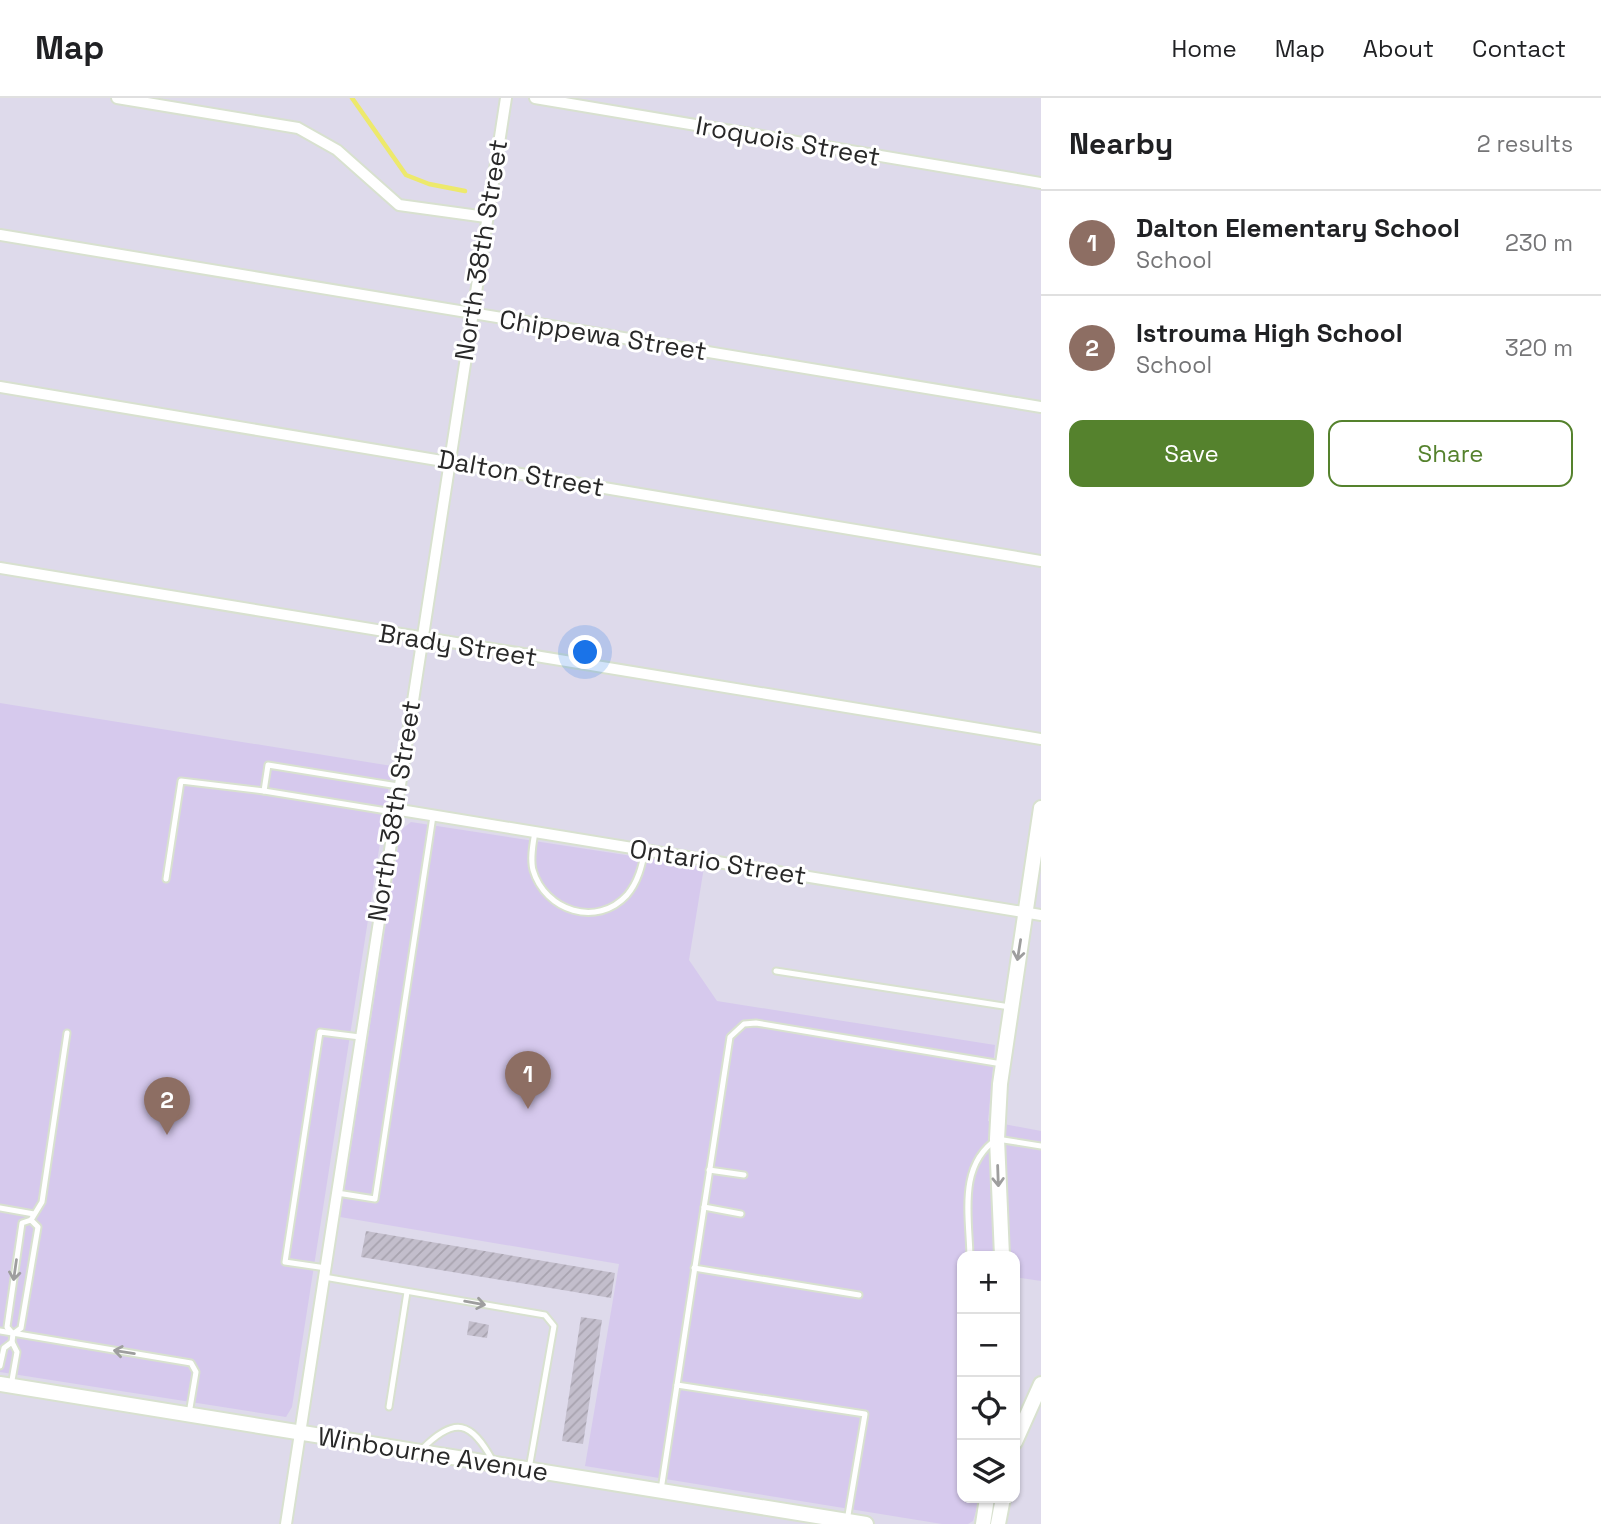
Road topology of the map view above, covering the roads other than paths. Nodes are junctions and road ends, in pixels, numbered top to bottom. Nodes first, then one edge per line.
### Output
1 (117, 98) edge
2 (506, 98) edge
3 (535, 98) edge
4 (1041, 183) edge
5 (486, 217) junction
6 (0, 235) edge
7 (471, 314) junction
8 (0, 387) edge
9 (1041, 407) edge
10 (448, 460) junction
11 (1041, 561) edge
12 (0, 568) edge
13 (421, 639) junction
14 (1041, 739) edge
15 (398, 786) junction
16 (264, 792) junction
17 (1041, 808) edge
18 (394, 811) junction
19 (433, 816) junction
20 (535, 832) junction
21 (646, 850) junction
22 (166, 879) dead end
23 (1024, 912) junction
24 (1041, 915) edge
25 (776, 971) dead end
26 (1010, 1007) junction
27 (67, 1033) dead end
28 (360, 1037) junction
29 (1002, 1064) junction
30 (997, 1139) junction
31 (1041, 1146) edge
32 (709, 1170) junction
33 (744, 1175) dead end
34 (337, 1193) junction
35 (704, 1207) junction
36 (0, 1208) edge
37 (741, 1214) dead end
38 (33, 1217) junction
39 (970, 1251) edge
40 (1002, 1251) edge
41 (694, 1268) junction
42 (325, 1273) junction
43 (407, 1292) junction
44 (859, 1295) dead end
45 (0, 1331) edge
46 (13, 1334) junction
47 (12, 1342) junction
48 (0, 1366) edge
49 (1041, 1384) edge
50 (6, 1385) edge
51 (677, 1385) junction
52 (389, 1407) dead end
53 (188, 1414) junction
54 (301, 1433) junction
55 (1015, 1440) edge
56 (419, 1452) junction
57 (495, 1464) junction
58 (529, 1469) junction
59 (661, 1491) junction
60 (987, 1503) edge
61 (1002, 1503) edge
62 (847, 1521) junction
63 (286, 1524) edge
64 (866, 1524) edge
65 (983, 1524) edge
66 (998, 1524) edge

1 - 5 street
2 - 5 street, North 38th Street
3 - 4 street, Iroquois Street
5 - 7 street, North 38th Street
6 - 7 street, Chippewa Street
7 - 9 street, Chippewa Street
7 - 10 street, North 38th Street
8 - 10 street, Dalton Street
10 - 11 street, Dalton Street
10 - 13 street, North 38th Street
12 - 13 street, Brady Street
13 - 14 street, Brady Street
13 - 15 street, North 38th Street
15 - 16 lane
15 - 18 street, North 38th Street
16 - 18 lane
16 - 22 lane
17 - 23 street
18 - 19 street, Ontario Street
18 - 28 street, North 38th Street
19 - 20 street, Ontario Street
19 - 34 lane
20 - 21 street, Ontario Street
20 - 21 lane
21 - 23 street, Ontario Street
23 - 24 street, Ontario Street
23 -> 26 street
25 - 26 lane
26 - 29 street
27 - 38 lane
28 - 34 street, North 38th Street
28 - 42 lane
29 - 30 street
29 - 32 lane
30 - 31 lane
30 - 39 lane
30 -> 40 street
32 - 33 lane
32 - 35 lane
34 - 42 street, North 38th Street
35 - 37 lane
35 - 41 lane
36 - 38 lane
38 - 46 lane
38 -> 46 lane
41 - 44 lane
41 - 51 lane
42 - 43 lane
42 - 54 street, North 38th Street
43 - 52 lane
43 -> 58 lane
45 - 46 lane
46 - 47 lane
53 -> 46 lane
47 - 48 lane
47 - 50 lane
49 - 55 street
50 - 53 street, Winbourne Avenue
51 - 59 lane
51 - 62 lane
53 - 54 street, Winbourne Avenue
54 - 56 street, Winbourne Avenue
54 - 63 street, North 38th Street
56 - 57 street, Winbourne Avenue
56 - 57 lane
57 - 58 street, Winbourne Avenue
58 - 59 street, Winbourne Avenue
59 - 62 street, Winbourne Avenue
60 - 65 street
61 - 66 street
62 - 64 street, Winbourne Avenue

